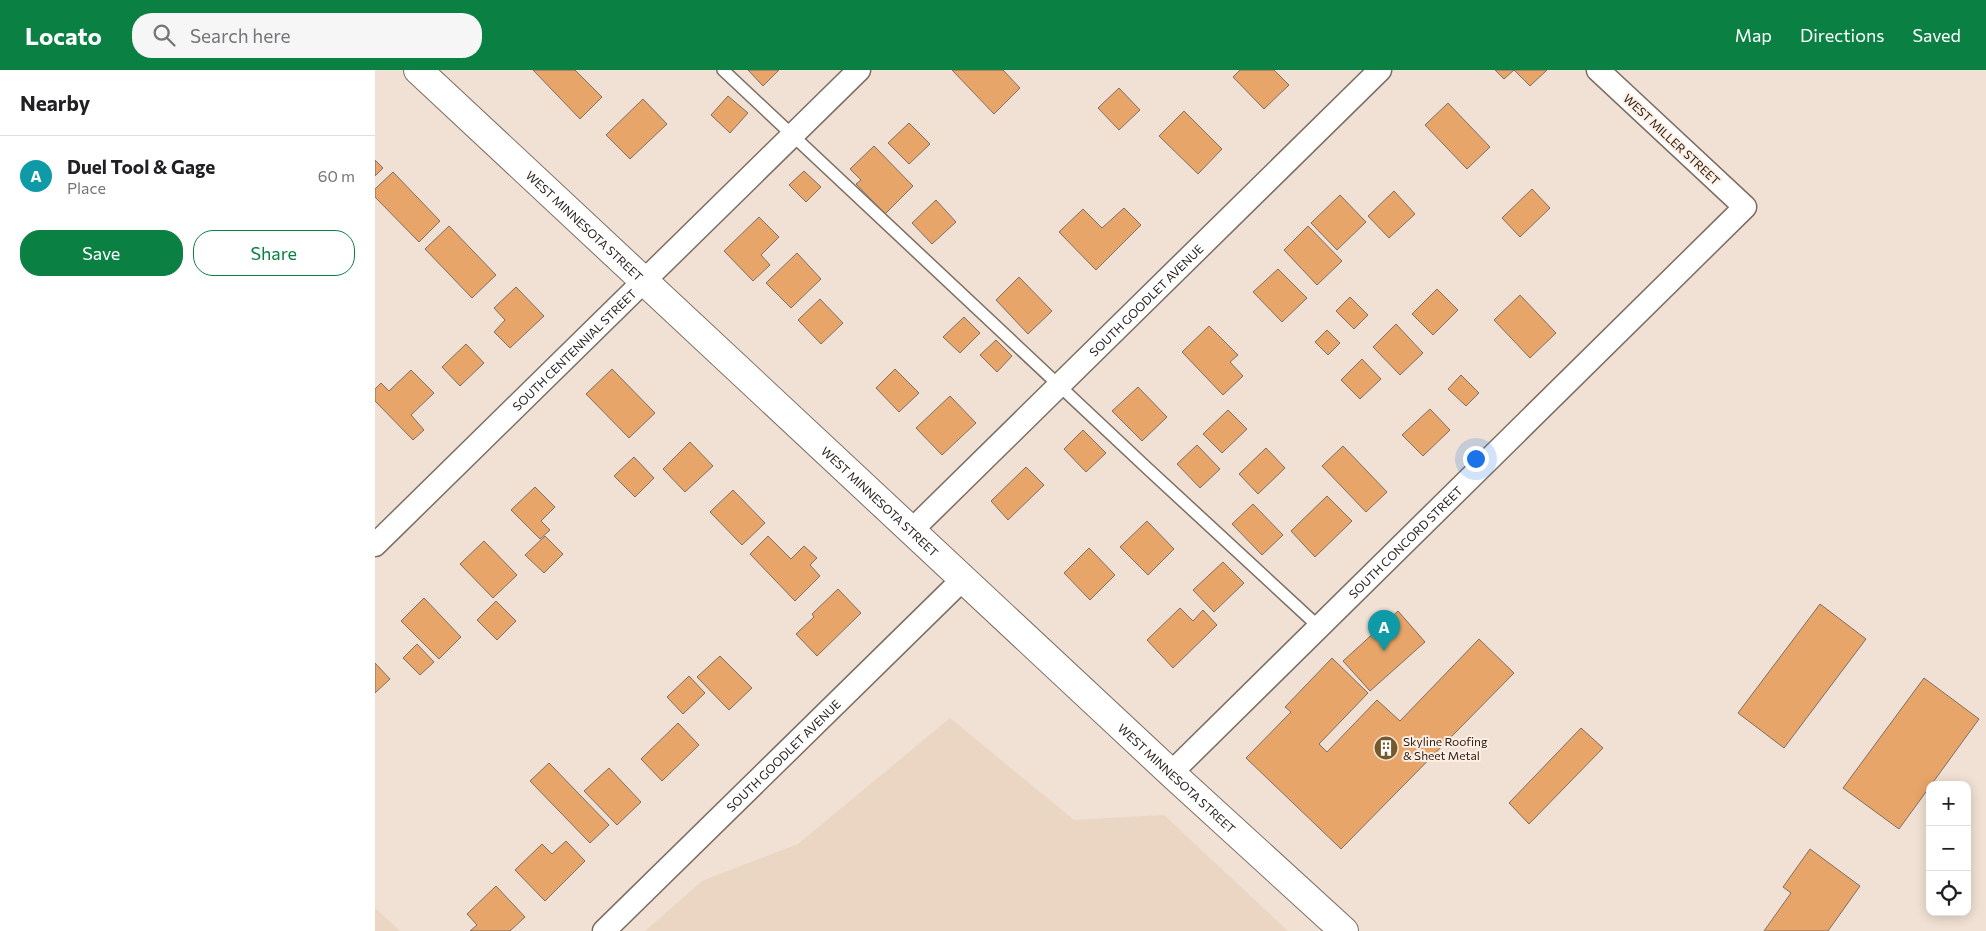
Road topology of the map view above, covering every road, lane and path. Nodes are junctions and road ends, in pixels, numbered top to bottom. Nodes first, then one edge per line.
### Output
1 (418, 70) edge
2 (723, 70) edge
3 (859, 70) edge
4 (1380, 70) edge
5 (1598, 70) edge
6 (793, 135) junction
7 (1745, 207) joint
8 (644, 281) junction
9 (1059, 386) junction
10 (911, 530) junction
11 (375, 544) edge
12 (963, 579) junction
13 (1319, 627) junction
14 (1171, 773) junction
15 (604, 931) edge
16 (1344, 931) edge

1 - 8 street, WEST MINNESOTA STREET
2 - 6 lane
3 - 6 street, SOUTH CENTENNIAL STREET
4 - 9 street, SOUTH GOODLET AVENUE
5 - 7 street, WEST MILLER STREET
6 - 8 street, SOUTH CENTENNIAL STREET
6 - 9 lane
7 - 13 street, SOUTH CONCORD STREET
8 - 10 street, WEST MINNESOTA STREET
8 - 11 street, SOUTH CENTENNIAL STREET
9 - 10 street, SOUTH GOODLET AVENUE
9 - 13 lane
10 - 12 street, WEST MINNESOTA STREET
12 - 14 street, WEST MINNESOTA STREET
12 - 15 street, SOUTH GOODLET AVENUE
13 - 14 street, SOUTH CONCORD STREET
14 - 16 street, WEST MINNESOTA STREET

